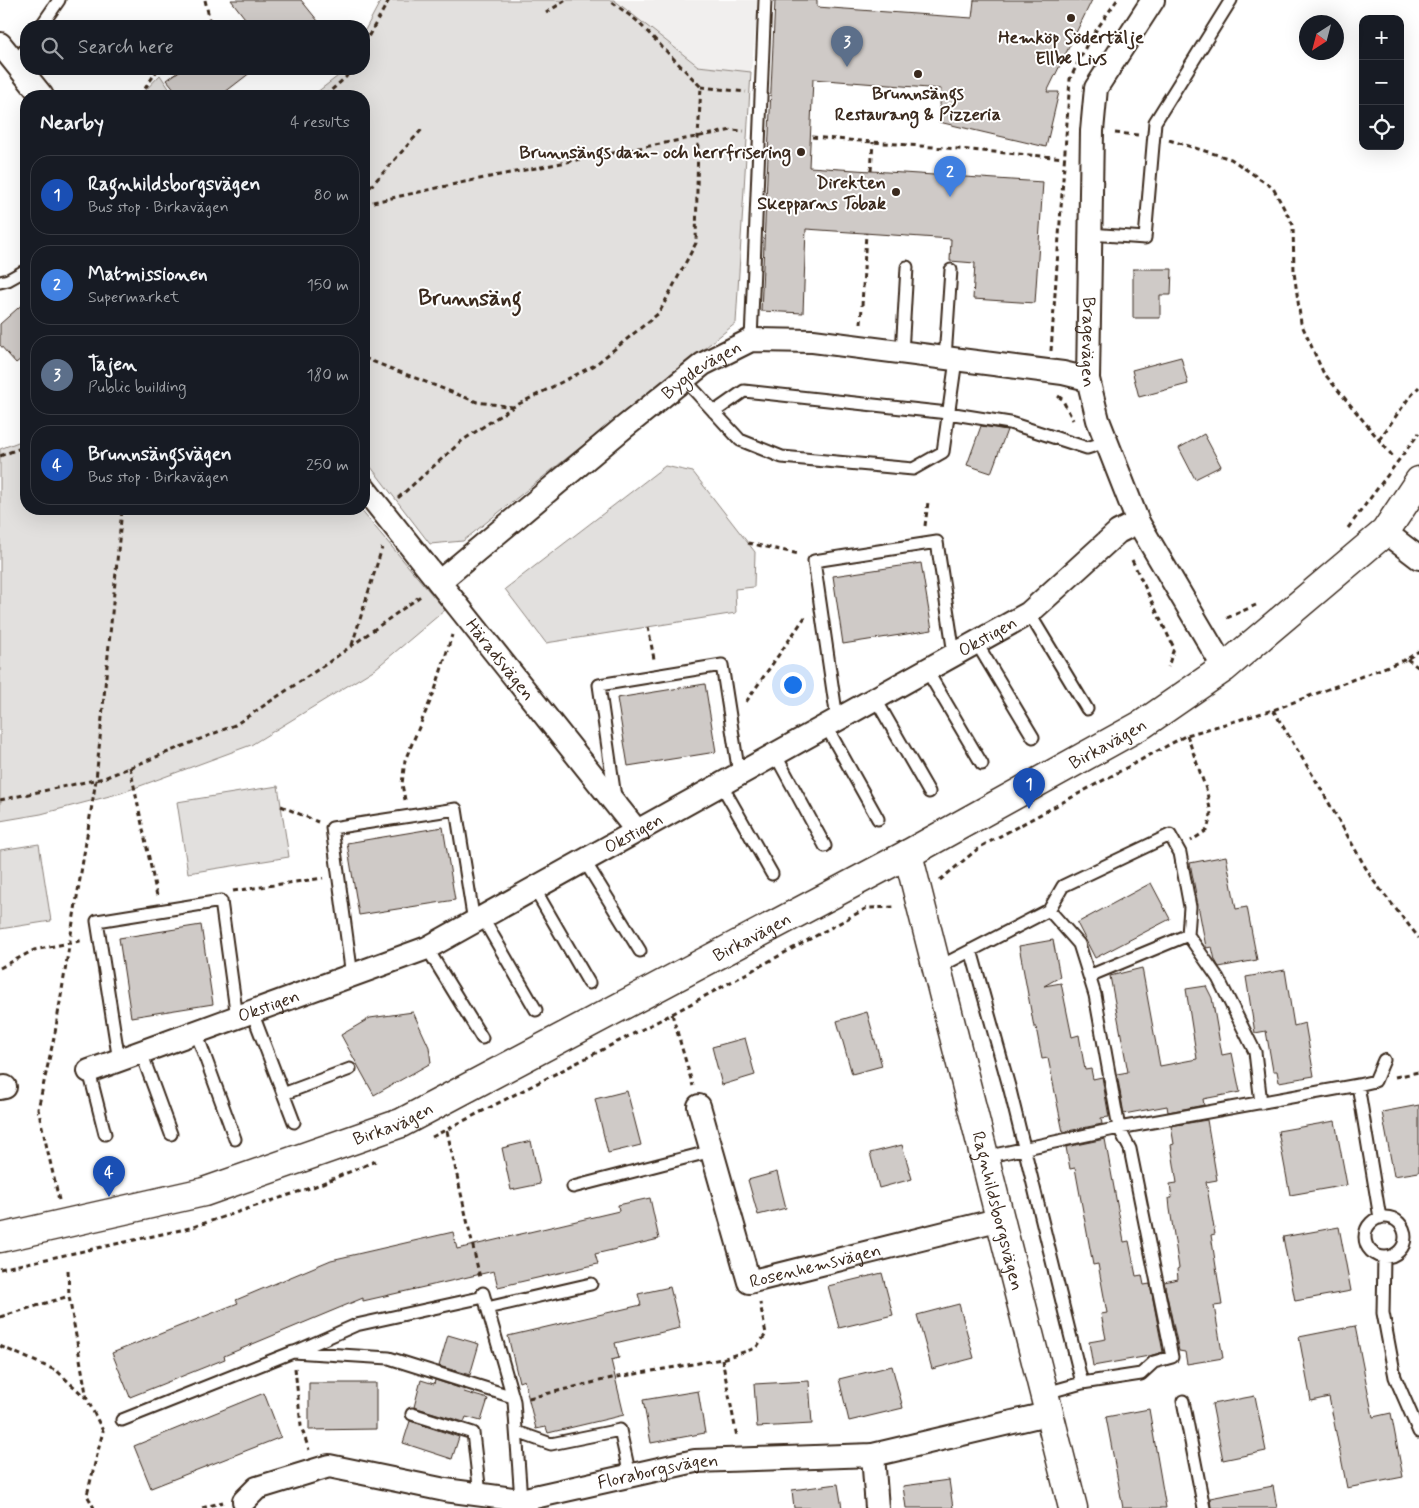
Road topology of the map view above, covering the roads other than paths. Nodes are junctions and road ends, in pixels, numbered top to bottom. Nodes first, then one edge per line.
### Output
1 (59, 0) edge
2 (765, 0) edge
3 (1153, 0) edge
4 (1231, 0) edge
5 (45, 20) edge
6 (0, 44) edge
7 (20, 55) edge
8 (31, 75) edge
9 (39, 90) edge
10 (1090, 234) junction
11 (907, 267) dead end
12 (951, 270) dead end
13 (20, 273) edge
14 (0, 282) edge
15 (751, 340) junction
16 (902, 353) junction
17 (950, 359) junction
18 (1088, 379) junction
19 (684, 380) junction
20 (714, 412) junction
21 (948, 413) junction
22 (1106, 442) junction
23 (1419, 481) edge
24 (370, 496) edge
25 (1128, 527) junction
26 (1385, 532) junction
27 (1419, 558) edge
28 (439, 582) junction
29 (1028, 613) junction
30 (976, 642) junction
31 (954, 654) junction
32 (1224, 668) junction
33 (926, 669) junction
34 (875, 698) junction
35 (1087, 709) dead end
36 (832, 722) junction
37 (1033, 738) dead end
38 (775, 754) junction
39 (982, 764) dead end
40 (730, 779) junction
41 (929, 792) dead end
42 (616, 802) junction
43 (878, 819) dead end
44 (637, 831) junction
45 (825, 846) dead end
46 (908, 854) junction
47 (584, 860) junction
48 (772, 874) dead end
49 (534, 888) junction
50 (1049, 910) junction
51 (478, 920) junction
52 (1188, 935) junction
53 (426, 948) junction
54 (971, 950) junction
55 (640, 951) dead end
56 (937, 968) junction
57 (352, 976) junction
58 (1089, 976) junction
59 (589, 983) dead end
60 (536, 1010) dead end
61 (244, 1015) junction
62 (196, 1032) junction
63 (482, 1038) dead end
64 (141, 1052) junction
65 (1384, 1060) dead end
66 (118, 1061) junction
67 (350, 1069) dead end
68 (89, 1071) joint
69 (1358, 1085) junction
70 (283, 1094) junction
71 (1261, 1103) junction
72 (699, 1106) road end
73 (294, 1122) dead end
74 (1119, 1128) junction
75 (105, 1134) dead end
76 (171, 1134) dead end
77 (235, 1139) dead end
78 (1025, 1148) junction
79 (712, 1151) junction
80 (985, 1157) junction
81 (573, 1187) dead end
82 (1380, 1218) junction
83 (1001, 1219) junction
84 (0, 1238) edge
85 (1384, 1257) junction
86 (591, 1284) dead end
87 (485, 1299) junction
88 (293, 1352) junction
89 (1082, 1383) junction
90 (513, 1399) junction
91 (1184, 1401) dead end
92 (1048, 1403) junction
93 (412, 1414) dead end
94 (122, 1420) dead end
95 (517, 1432) junction
96 (1419, 1432) edge
97 (873, 1455) junction
98 (630, 1476) junction
99 (480, 1494) junction
100 (521, 1500) junction
101 (244, 1501) dead end
102 (877, 1508) edge
103 (1073, 1508) edge
104 (1204, 1508) edge

1 - 5 lane
2 - 15 lane
3 - 10 street, Bragevägen
4 - 10 lane
6 - 7 street
8 - 9 street
10 - 18 street, Bragevägen
11 - 16 lane
12 - 17 lane
13 - 14 lane
15 - 16 street, Bygdevägen
15 - 19 street, Bygdevägen
16 - 17 street, Bygdevägen
17 - 18 street, Bygdevägen
17 - 21 lane
18 - 22 street, Bragevägen
19 - 20 lane
19 - 28 street, Bygdevägen
20 - 21 lane
20 - 21 lane
21 - 22 lane
22 - 25 street, Bragevägen
23 - 26 street, Birkavägen
24 - 28 street, Häradsvägen
25 - 29 street, Okstigen
25 - 32 street, Bragevägen
26 - 27 street
26 - 32 street, Birkavägen
28 - 42 street, Häradsvägen
29 - 30 street, Okstigen
29 - 35 lane
30 - 31 street, Okstigen
30 - 37 lane
31 - 33 street, Okstigen
31 - 36 lane
32 - 46 street, Birkavägen
33 - 34 street, Okstigen
33 - 39 lane
34 - 36 street, Okstigen
34 - 41 lane
36 - 38 street, Okstigen
36 - 43 lane
38 - 40 street, Okstigen
38 - 45 lane
40 - 42 lane
40 - 44 street, Okstigen
40 - 48 lane
42 - 44 street, Häradsvägen
44 - 47 street, Okstigen
46 - 56 street, Ragnhildsborgsvägen
46 - 84 street, Birkavägen
47 - 49 street, Okstigen
47 - 55 lane
49 - 51 street, Okstigen
49 - 59 lane
50 - 52 lane
50 - 54 lane
50 - 58 lane
51 - 53 street, Okstigen
51 - 57 lane
51 - 60 lane
52 - 58 lane
52 - 71 lane
53 - 57 street, Okstigen
53 - 63 lane
54 - 56 lane
54 - 78 lane
56 - 80 street, Ragnhildsborgsvägen
57 - 61 street, Okstigen
58 - 74 lane
61 - 62 street, Okstigen
61 - 66 lane
61 - 70 lane
62 - 64 street, Okstigen
62 - 77 lane
64 - 66 street, Okstigen
64 - 76 lane
65 - 69 lane
66 - 68 street, Okstigen
67 - 70 lane
68 - 75 lane
69 - 71 lane
69 - 82 lane
70 - 73 lane
71 - 74 lane
72 - 79 street, Rosenhemsvägen
74 - 78 lane
74 - 89 lane
78 - 80 lane
78 - 89 lane
79 - 81 lane
79 - 83 street, Rosenhemsvägen
80 - 83 street, Ragnhildsborgsvägen
82 - 85 lane
82 - 85 lane
83 - 92 street, Ragnhildsborgsvägen
85 - 96 lane
86 - 87 lane
87 - 88 lane
87 - 90 lane
88 - 90 lane
88 - 94 lane
89 - 92 lane
90 - 95 lane
91 - 104 lane
92 - 97 street, Floraborgsvägen
92 - 103 street, Ragnhildsborgsvägen
93 - 99 lane
95 - 98 lane
95 - 100 lane
97 - 98 street, Floraborgsvägen
97 - 102 street
98 - 100 street, Floraborgsvägen
99 - 100 street, Floraborgsvägen
99 - 101 street, Floraborgsvägen

